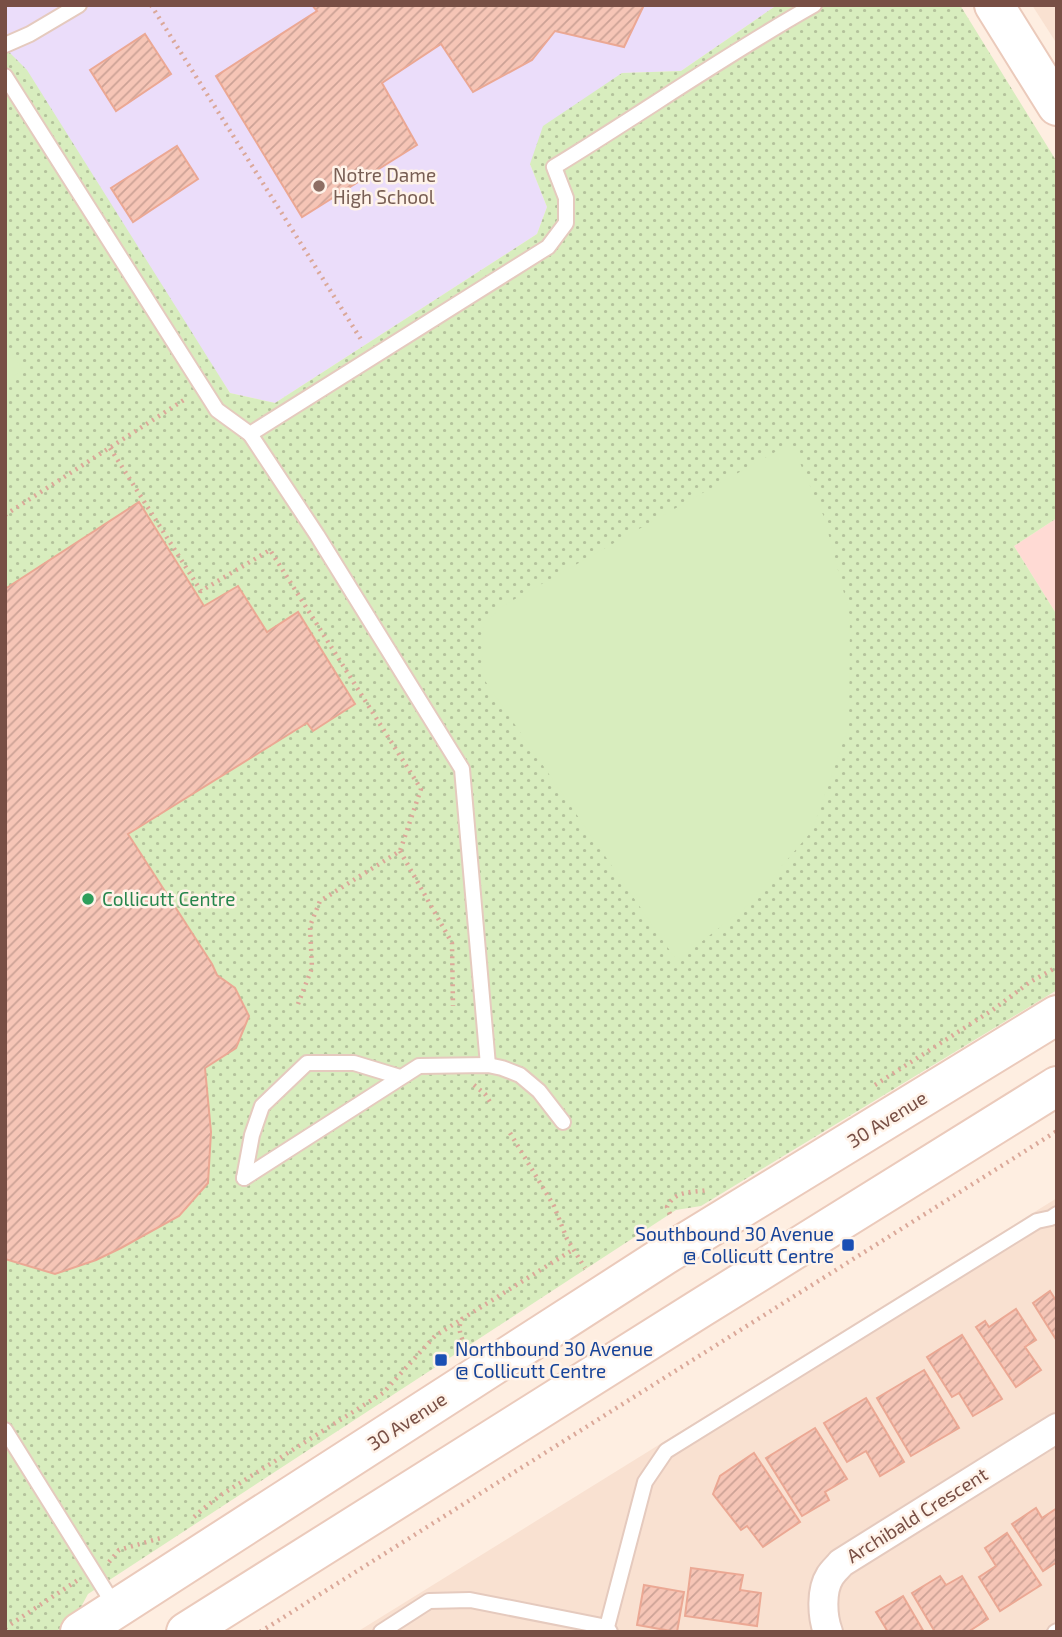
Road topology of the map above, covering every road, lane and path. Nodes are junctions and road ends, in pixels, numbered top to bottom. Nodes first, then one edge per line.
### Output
1 (79, 5) edge
2 (151, 5) edge
3 (814, 5) edge
4 (994, 5) edge
5 (5, 45) edge
6 (5, 76) edge
7 (1057, 106) edge
8 (372, 357) junction
9 (203, 388) junction
10 (250, 434) junction
11 (110, 449) junction
12 (5, 515) edge
13 (400, 851) junction
14 (1057, 967) edge
15 (298, 1004) dead end
16 (453, 1006) dead end
17 (1057, 1015) edge
18 (488, 1065) junction
19 (400, 1077) junction
20 (468, 1083) dead end
21 (1057, 1086) edge
22 (867, 1090) dead end
23 (490, 1102) dead end
24 (562, 1122) dead end
25 (1057, 1131) edge
26 (510, 1133) dead end
27 (711, 1188) dead end
28 (671, 1213) dead end
29 (1055, 1220) edge
30 (574, 1249) junction
31 (589, 1273) dead end
32 (462, 1319) junction
33 (467, 1350) dead end
34 (1057, 1428) edge
35 (5, 1430) edge
36 (184, 1524) dead end
37 (165, 1537) dead end
38 (109, 1562) dead end
39 (76, 1581) dead end
40 (117, 1609) junction
41 (5, 1628) edge
42 (609, 1629) edge
43 (80, 1632) edge
44 (186, 1632) edge
45 (260, 1632) edge
46 (381, 1632) edge
47 (828, 1632) edge

1 - 5 lane
2 - 8 path
3 - 8 lane
4 - 7 main road
6 - 9 lane
8 - 10 lane
9 - 10 lane
9 - 11 path
10 - 18 lane
11 - 12 path
11 - 13 path
13 - 15 path
13 - 16 path
14 - 22 path
17 - 40 main road, 30 Avenue
18 - 19 lane
18 - 24 lane
19 - 19 lane
20 - 23 path
21 - 44 main road
25 - 45 path
26 - 30 path
27 - 28 path
29 - 42 lane
30 - 31 path
30 - 32 path
32 - 33 path
32 - 36 path
34 - 47 street, Archibald Crescent
35 - 40 lane
37 - 38 path
39 - 41 path
40 - 43 main road, 30 Avenue
42 - 46 lane

